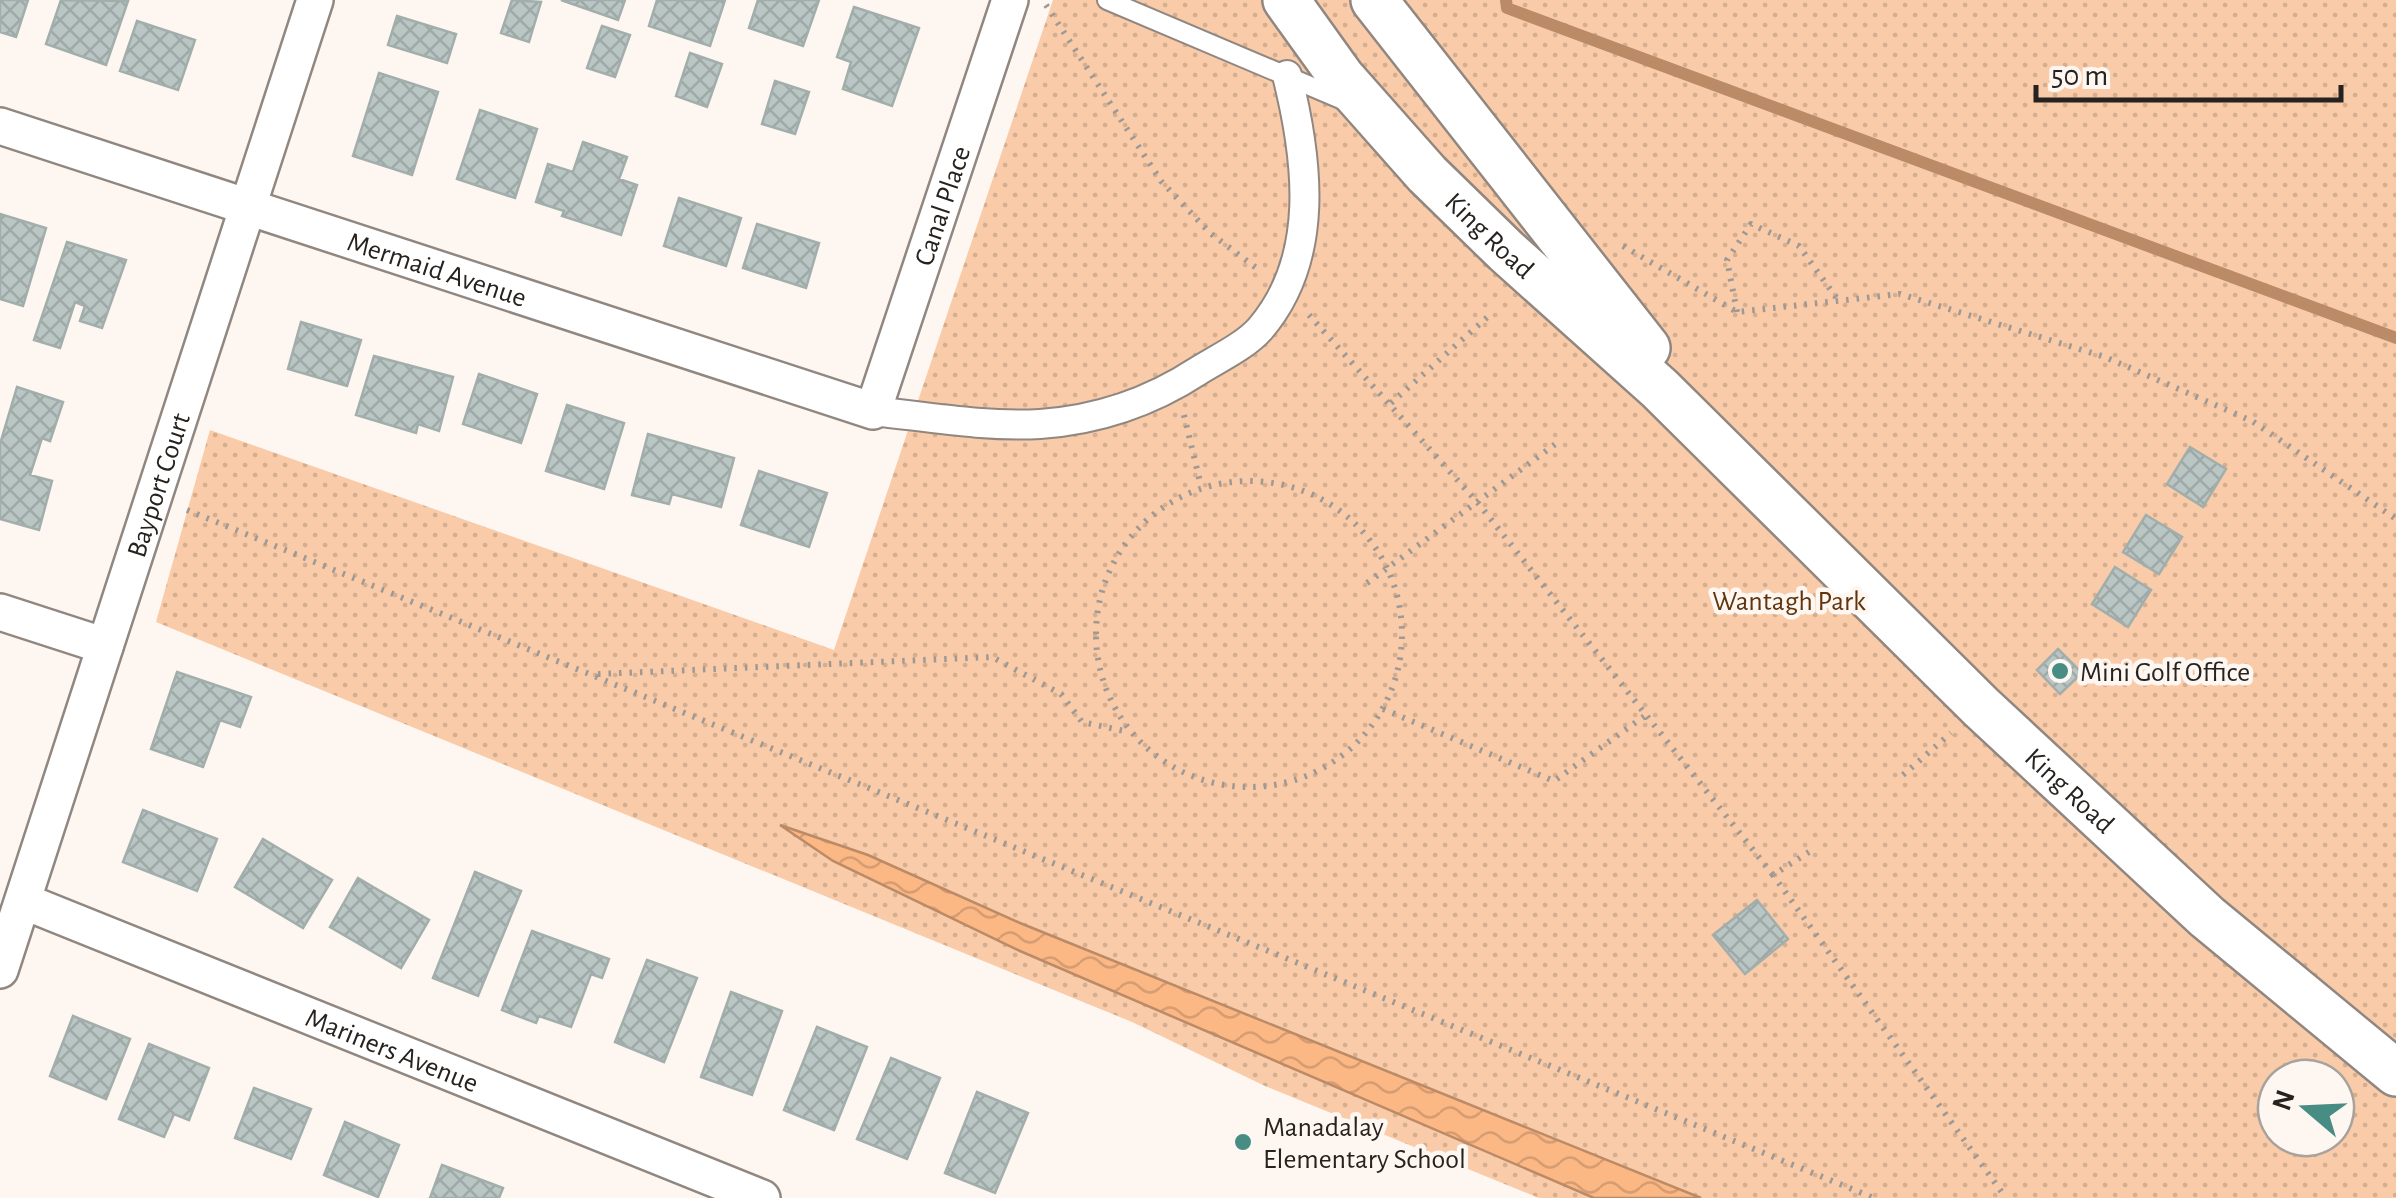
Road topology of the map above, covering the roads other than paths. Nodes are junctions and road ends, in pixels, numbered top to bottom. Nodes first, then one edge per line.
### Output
1 (314, 0) edge
2 (1010, 0) edge
3 (1107, 0) edge
4 (1286, 0) edge
5 (1374, 0) edge
6 (1286, 75) junction
7 (1375, 115) junction
8 (0, 126) edge
9 (249, 207) junction
10 (874, 411) junction
11 (1762, 489) junction
12 (0, 612) edge
13 (104, 646) junction
14 (22, 901) junction
15 (0, 970) edge
16 (2396, 1073) edge
17 (762, 1198) edge

1 - 9 street, Bayport Court
2 - 10 street, Canal Place
3 - 6 lane
4 - 7 street, King Road
5 - 11 street, King Road
6 - 7 lane
6 - 10 street
7 - 11 street, King Road
8 - 9 street, Mermaid Avenue
9 - 10 street, Mermaid Avenue
9 - 13 street, Bayport Court
11 - 16 street, King Road
12 - 13 street
13 - 14 street, Bayport Court
14 - 15 street, Bayport Court
14 - 17 street, Mariners Avenue

